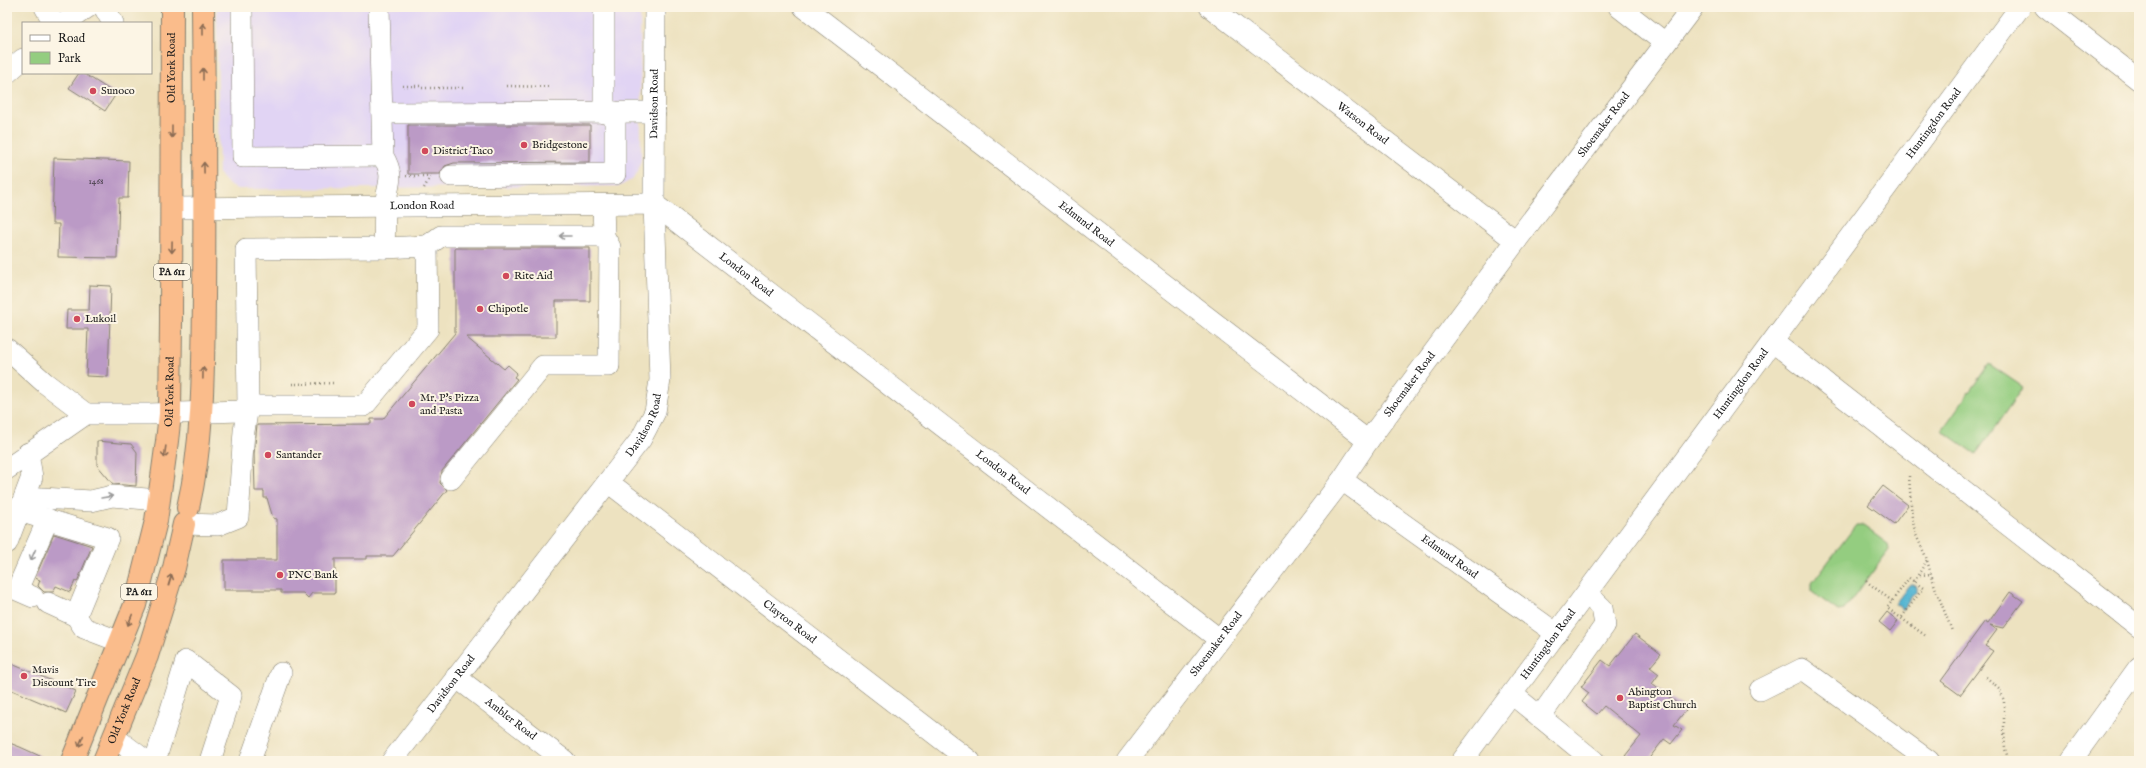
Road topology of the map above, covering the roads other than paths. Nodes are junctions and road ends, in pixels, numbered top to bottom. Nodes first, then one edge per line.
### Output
1 (45, 7) edge
2 (104, 7) edge
3 (172, 7) edge
4 (203, 7) edge
5 (242, 7) edge
6 (379, 7) edge
7 (604, 7) edge
8 (655, 7) edge
9 (804, 7) edge
10 (1210, 7) edge
11 (1619, 7) edge
12 (1693, 7) edge
13 (2020, 7) edge
14 (2045, 7) edge
15 (53, 22) edge
16 (112, 22) edge
17 (1666, 43) junction
18 (22, 59) edge
19 (7, 73) edge
20 (2139, 80) edge
21 (655, 112) junction
22 (382, 113) junction
23 (610, 113) junction
24 (383, 156) junction
25 (441, 176) road end
26 (654, 204) junction
27 (604, 205) junction
28 (385, 206) junction
29 (205, 207) junction
30 (172, 208) junction
31 (604, 236) junction
32 (1516, 241) junction
33 (427, 246) junction
34 (384, 248) junction
35 (1773, 342) junction
36 (7, 349) edge
37 (248, 406) junction
38 (202, 412) junction
39 (86, 414) junction
40 (170, 414) junction
41 (1368, 442) junction
42 (28, 453) junction
43 (7, 469) edge
44 (451, 479) dead end
45 (1342, 480) junction
46 (608, 482) junction
47 (158, 500) junction
48 (22, 504) junction
49 (186, 516) junction
50 (48, 519) junction
51 (7, 543) edge
52 (1587, 594) junction
53 (76, 616) junction
54 (2139, 627) edge
55 (1557, 634) junction
56 (1219, 639) junction
57 (121, 642) junction
58 (2139, 667) edge
59 (281, 673) dead end
60 (456, 677) junction
61 (1760, 690) dead end
62 (1512, 694) junction
63 (1540, 717) junction
64 (114, 737) junction
65 (72, 761) edge
66 (104, 761) edge
67 (146, 761) edge
68 (155, 761) edge
69 (210, 761) edge
70 (250, 761) edge
71 (392, 761) edge
72 (565, 761) edge
73 (970, 761) edge
74 (1127, 761) edge
75 (1462, 761) edge
76 (1594, 761) edge
77 (1929, 761) edge
78 (2071, 761) edge

1 - 15 street
2 - 16 street
3 -> 30 highway, Old York Road / PA 611
29 -> 4 highway, Old York Road / PA 611
5 - 24 street
6 - 22 street
7 - 23 street
8 - 21 street, Davidson Road
9 - 41 street, Edmund Road
10 - 32 street, Watson Road
11 - 17 street
12 - 17 street, Shoemaker Road
13 - 35 street, Huntingdon Road
14 - 20 street
17 - 32 street, Shoemaker Road
18 - 19 street
21 - 23 street
21 - 26 street, Davidson Road
22 - 23 street
22 - 24 street
23 - 25 street
24 - 28 street
26 - 27 street, London Road
26 - 46 street, Davidson Road
26 - 56 street, London Road
27 - 28 street, London Road
27 - 31 street
28 - 29 street, London Road
28 - 34 street
29 - 30 street, London Road
38 -> 29 highway, Old York Road / PA 611
30 -> 40 highway, Old York Road / PA 611
31 -> 33 street
31 - 44 street
32 - 41 street, Shoemaker Road
33 - 34 street
33 - 37 street
34 - 37 street
35 - 52 street, Huntingdon Road
35 - 54 street
36 - 39 street
37 - 38 street
37 - 49 street
38 - 40 street
38 - 49 highway, Old York Road / PA 611
39 - 40 street
39 - 42 street
40 -> 47 highway, Old York Road / PA 611
41 - 45 street, Shoemaker Road
42 - 43 street
42 - 48 street
45 - 55 street, Edmund Road
45 - 56 street, Shoemaker Road
46 - 60 street, Davidson Road
46 - 73 street, Clayton Road
48 -> 47 street
47 -> 57 highway, Old York Road / PA 611
48 - 50 street
48 - 51 street
64 -> 49 highway, Old York Road / PA 611
50 -> 53 street
50 - 53 street
52 - 55 street, Huntingdon Road
52 - 63 street
53 - 57 street
55 - 62 street, Huntingdon Road
56 - 74 street, Shoemaker Road
57 -> 65 highway, Old York Road / PA 611
58 - 78 street
59 - 70 street
60 - 71 street, Davidson Road
60 - 72 street, Ambler Road
61 - 77 street
62 - 63 street
62 - 75 street, Huntingdon Road
63 - 76 street
64 - 66 highway, Old York Road / PA 611
64 - 67 street
68 - 69 street

